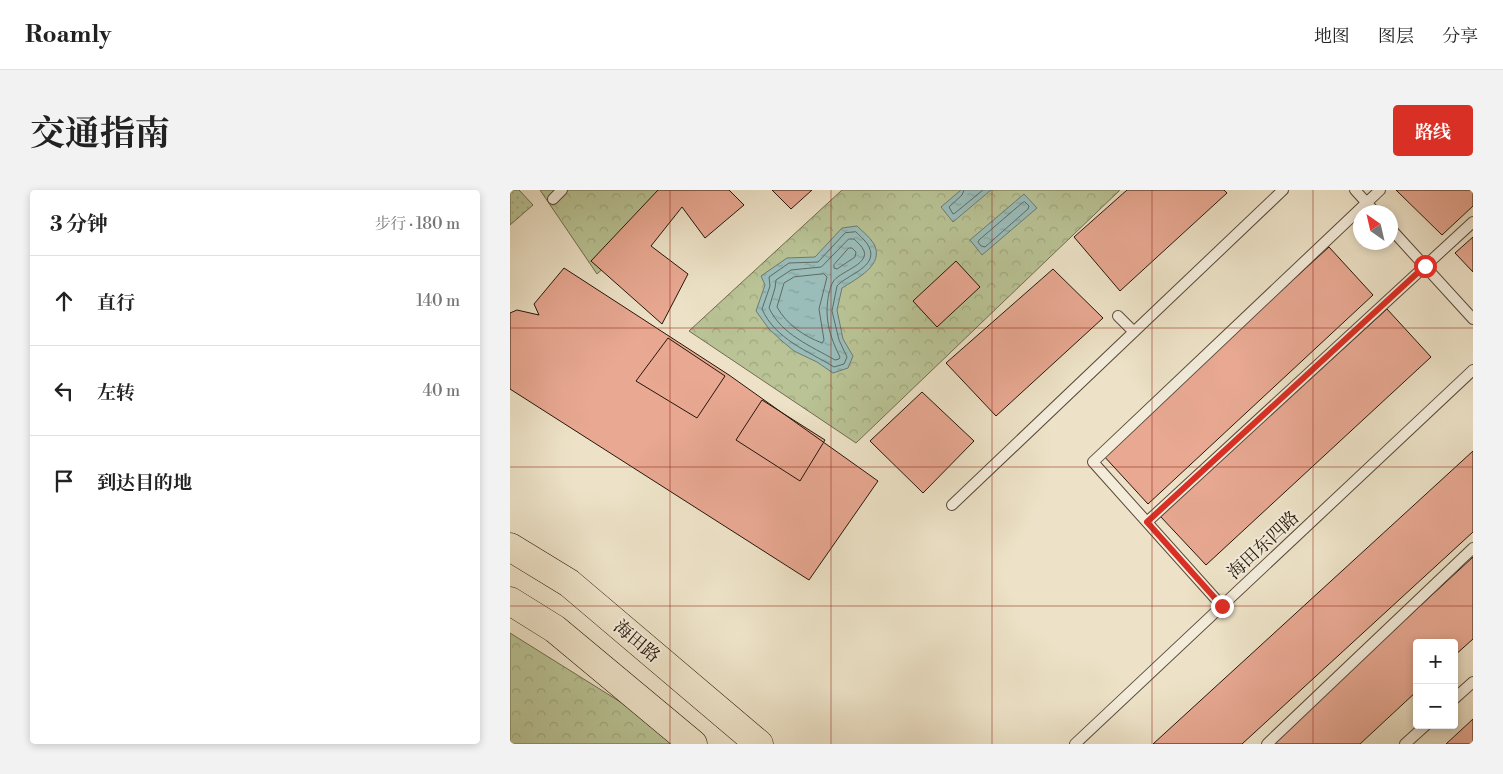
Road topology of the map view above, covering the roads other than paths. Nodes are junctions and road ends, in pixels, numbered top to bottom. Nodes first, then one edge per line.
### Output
1 (562, 190) edge
2 (1283, 190) edge
3 (1355, 190) edge
4 (1380, 190) edge
5 (552, 199) dead end
6 (1367, 203) junction
7 (1473, 222) edge
8 (1398, 237) edge
9 (1425, 266) junction
10 (1118, 316) dead end
11 (1473, 319) edge
12 (1134, 332) junction
13 (1473, 370) edge
14 (952, 505) dead end
15 (1147, 522) junction
16 (510, 547) edge
17 (1473, 548) edge
18 (510, 600) edge
19 (1222, 606) junction
20 (1473, 682) edge
21 (1458, 695) edge
22 (1422, 729) edge
23 (693, 744) edge
24 (759, 744) edge
25 (1075, 744) edge
26 (1267, 744) edge
27 (1405, 744) edge

1 - 5 lane
2 - 12 lane
3 - 6 lane
4 - 6 lane
6 - 15 lane
7 - 9 lane
8 - 9 lane
9 - 11 lane
9 - 15 lane
10 - 12 lane
12 - 14 lane
13 - 19 lane, 海田东四路
15 - 19 lane
16 - 24 main road, 海田路
17 - 26 lane
18 - 23 main road
19 - 25 lane, 海田东四路
20 - 21 lane
22 - 27 lane

